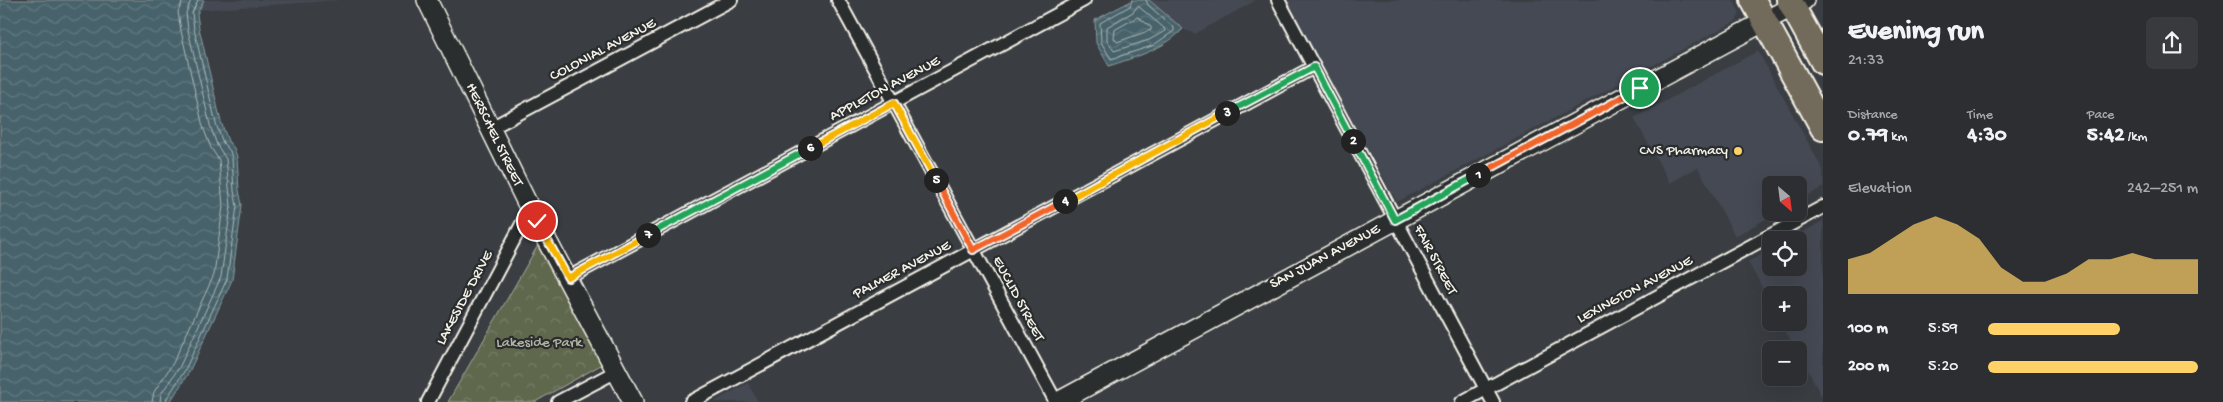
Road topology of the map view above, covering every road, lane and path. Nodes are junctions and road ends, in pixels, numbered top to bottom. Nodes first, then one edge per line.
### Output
1 (427, 0) edge
2 (731, 0) edge
3 (838, 0) edge
4 (1084, 0) edge
5 (1278, 0) edge
6 (1753, 0) edge
7 (1795, 2) edge
8 (1765, 21) junction
9 (1823, 62) edge
10 (1314, 67) junction
11 (894, 103) junction
12 (491, 128) junction
13 (1823, 128) edge
14 (1823, 207) edge
15 (530, 209) junction
16 (1395, 220) junction
17 (973, 250) junction
18 (568, 278) junction
19 (617, 371) junction
20 (1486, 389) junction
21 (428, 402) edge
22 (558, 402) edge
23 (633, 402) edge
24 (691, 402) edge
25 (1057, 402) edge
26 (1462, 402) edge
27 (1493, 402) edge

1 - 12 main road, HERSCHEL STREET
2 - 12 street, COLONIAL AVENUE
3 - 11 street, EUCLID STREET
4 - 11 street, APPLETON AVENUE
5 - 10 street, FAIR STREET
6 - 8 highway
7 - 8 main road, SAN JUAN AVENUE
7 - 9 highway
8 - 13 highway
8 - 16 main road, SAN JUAN AVENUE
10 - 16 street, FAIR STREET
10 - 17 street, PALMER AVENUE
11 - 17 street, EUCLID STREET
11 - 18 street, APPLETON AVENUE
12 - 15 main road, HERSCHEL STREET
14 - 20 street, LEXINGTON AVENUE
15 - 18 main road, HERSCHEL STREET
15 - 21 street, LAKESIDE DRIVE
16 - 20 street, FAIR STREET
16 - 25 main road, SAN JUAN AVENUE
17 - 24 street, PALMER AVENUE
17 - 25 street, EUCLID STREET
18 - 19 main road, HERSCHEL STREET
19 - 22 street
19 - 23 main road, HERSCHEL STREET
20 - 26 street, LEXINGTON AVENUE
20 - 27 street, FAIR STREET

